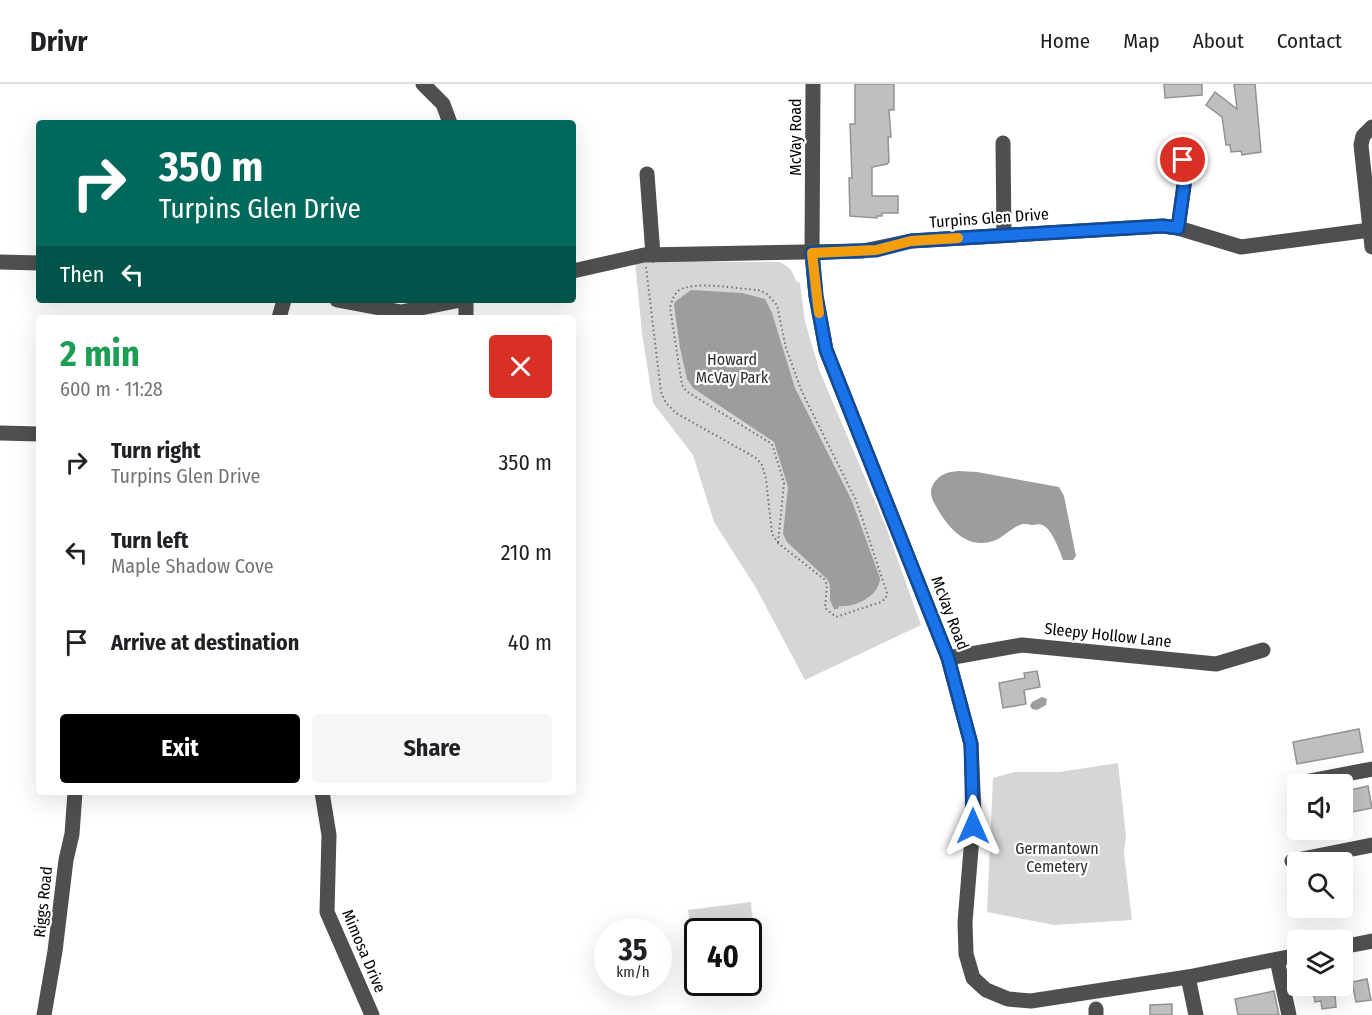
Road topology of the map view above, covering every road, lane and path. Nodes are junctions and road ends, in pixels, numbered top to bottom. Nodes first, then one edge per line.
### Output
1 (423, 84) edge
2 (813, 84) edge
3 (449, 120) edge
4 (1372, 127) edge
5 (1003, 143) dead end
6 (1180, 143) dead end
7 (647, 174) dead end
8 (1178, 228) junction
9 (1370, 230) junction
10 (1004, 235) junction
11 (1372, 247) edge
12 (812, 253) junction
13 (649, 255) junction
14 (0, 262) edge
15 (36, 263) edge
16 (576, 270) edge
17 (353, 303) edge
18 (447, 303) edge
19 (0, 433) edge
20 (36, 434) edge
21 (778, 543) junction
22 (1263, 650) dead end
23 (948, 658) junction
24 (1372, 769) edge
25 (1346, 774) edge
26 (75, 795) edge
27 (322, 795) edge
28 (1372, 845) edge
29 (1337, 852) edge
30 (1372, 941) edge
31 (1353, 944) edge
32 (1287, 958) edge
33 (1277, 960) junction
34 (1188, 977) junction
35 (44, 1015) edge
36 (372, 1015) edge
37 (1196, 1015) edge
38 (1289, 1015) edge

1 - 3 street
2 - 12 street, McVay Road
4 - 9 street
5 - 10 street
6 - 8 street
7 - 13 street
8 - 9 street, Turpins Glen Drive
8 - 10 street, Turpins Glen Drive
9 - 11 street
10 - 12 street, Turpins Glen Drive
12 - 13 street, Turpins Glen Drive
12 - 23 street, McVay Road
13 - 16 street, Turpins Glen Drive
13 - 21 path
14 - 15 street
17 - 18 street
19 - 20 street
21 - 21 path
22 - 23 street, Sleepy Hollow Lane
23 - 34 street, McVay Road
24 - 25 street
26 - 35 street, Riggs Road
27 - 36 street, Mimosa Drive
28 - 29 street
30 - 31 street
32 - 33 street, McVay Road
33 - 34 street, McVay Road
33 - 38 street
34 - 37 street

